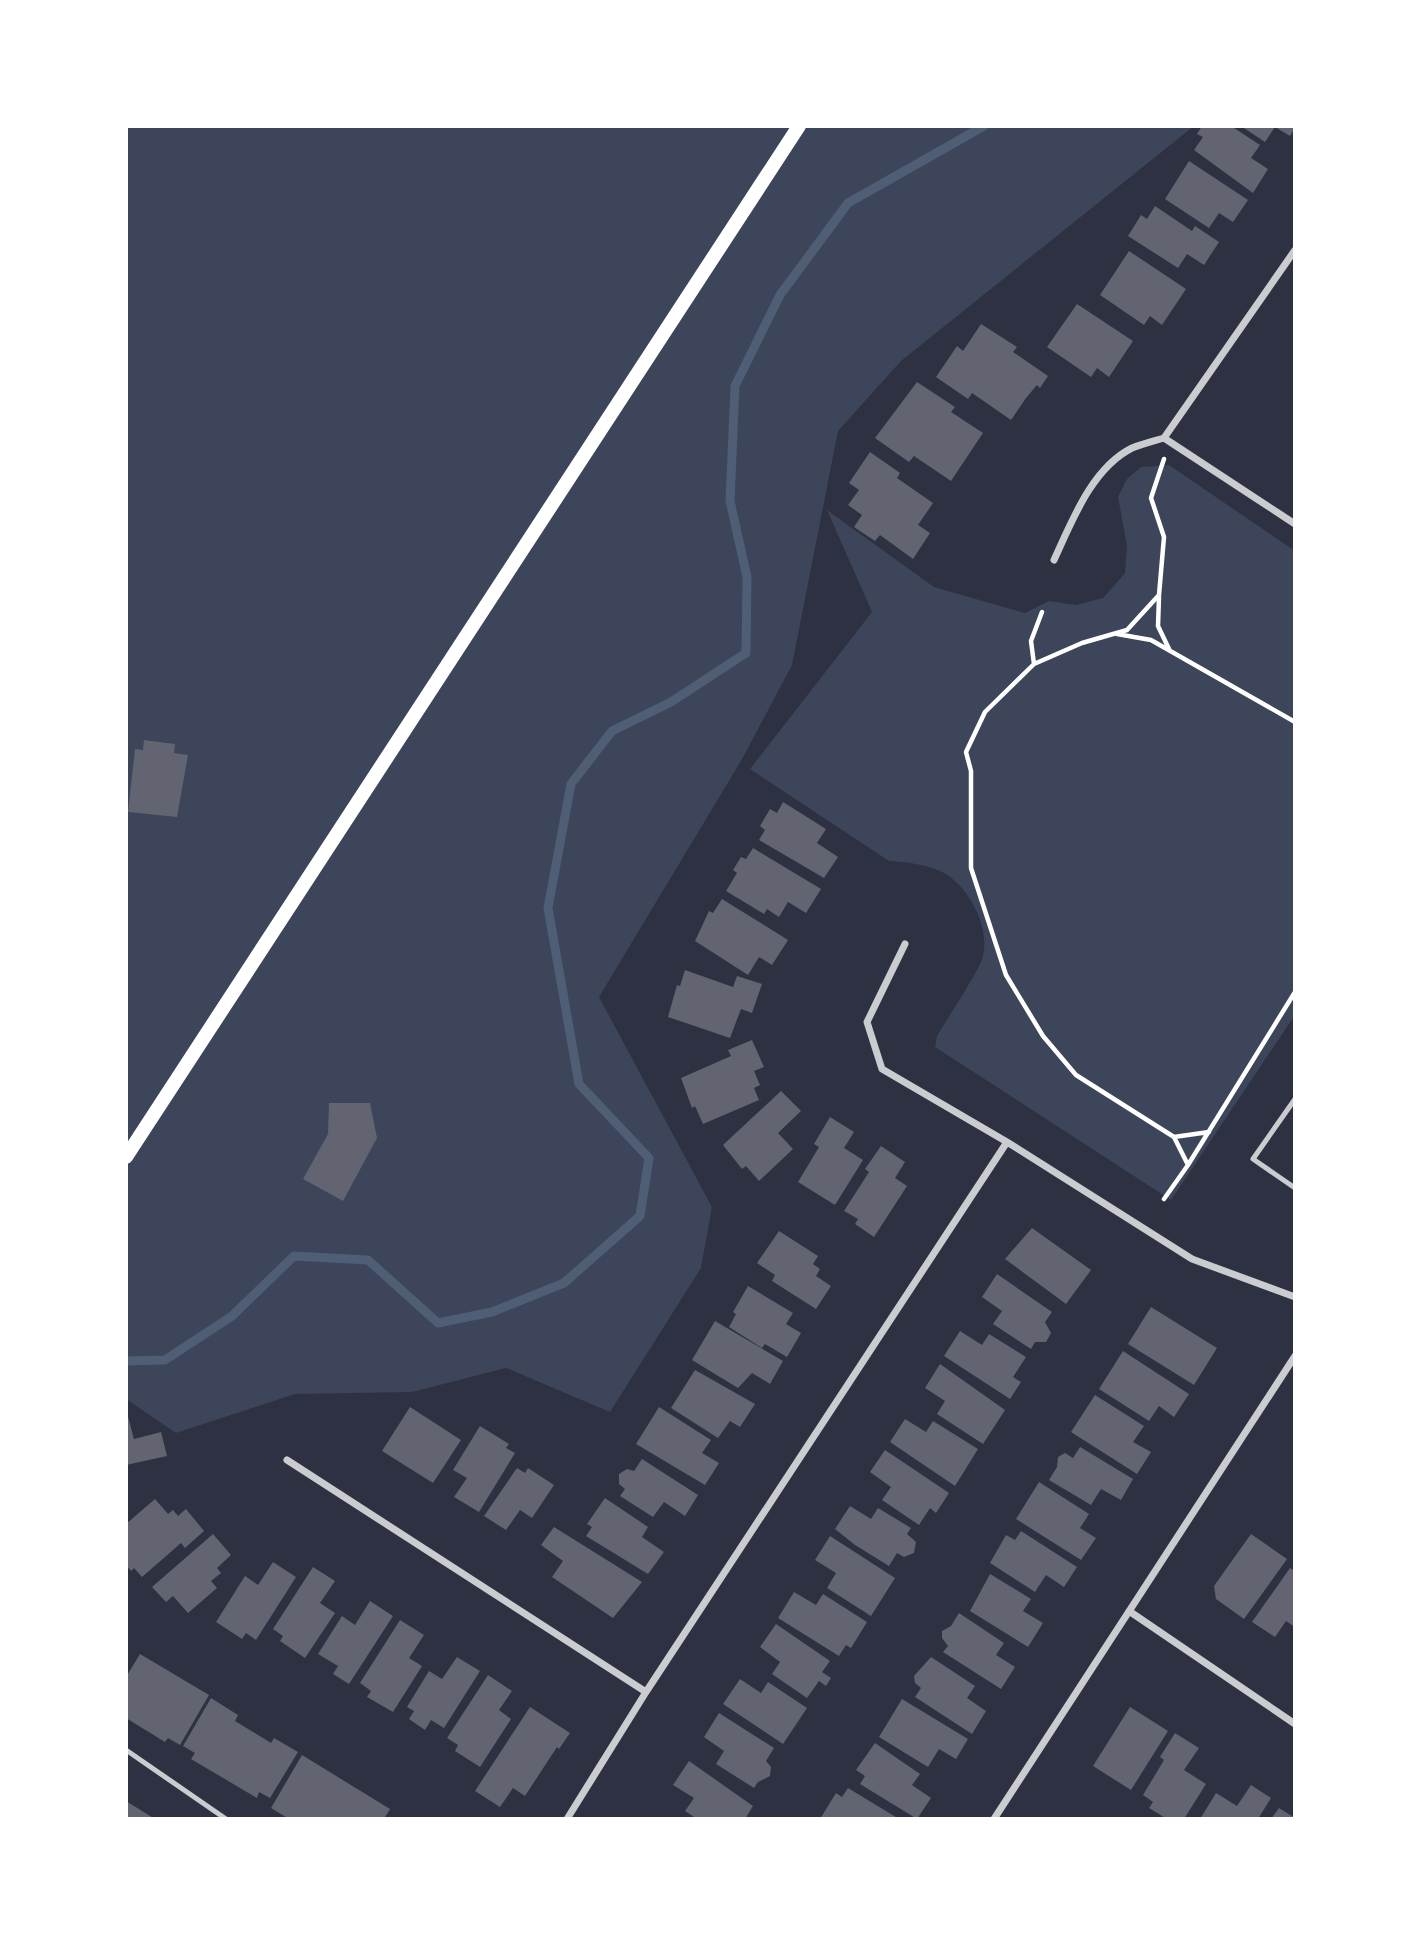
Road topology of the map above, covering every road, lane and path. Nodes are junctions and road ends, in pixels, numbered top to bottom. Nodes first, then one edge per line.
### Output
1 (799, 126) edge
2 (1295, 250) edge
3 (1164, 438) junction
4 (1295, 524) edge
5 (1054, 560) dead end
6 (1159, 595) junction
7 (1041, 612) dead end
8 (1116, 633) junction
9 (1169, 649) junction
10 (1034, 664) junction
11 (1295, 722) edge
12 (905, 944) dead end
13 (1295, 992) edge
14 (1295, 1099) edge
15 (1209, 1132) junction
16 (1174, 1138) junction
17 (1007, 1142) junction
18 (126, 1157) edge
19 (1188, 1166) junction
20 (1295, 1188) edge
21 (1164, 1199) dead end
22 (1295, 1297) edge
23 (1295, 1356) edge
24 (287, 1460) dead end
25 (1129, 1611) junction
26 (646, 1692) junction
27 (1295, 1724) edge
28 (126, 1750) edge
29 (226, 1819) edge
30 (567, 1819) edge
31 (994, 1819) edge

1 - 18 main road
2 - 3 street
3 - 4 street
3 - 5 street
3 - 6 path
6 - 8 path
6 - 9 path
7 - 10 path
8 - 9 path
8 - 10 path
9 - 11 path
10 - 16 path
12 - 17 street
13 - 15 path
14 - 20 lane
15 - 16 path
15 - 19 path
16 - 19 path
17 - 22 street
17 - 26 street
19 - 21 path
23 - 25 street
24 - 26 street
25 - 27 street
25 - 31 street
26 - 30 street
28 - 29 lane

